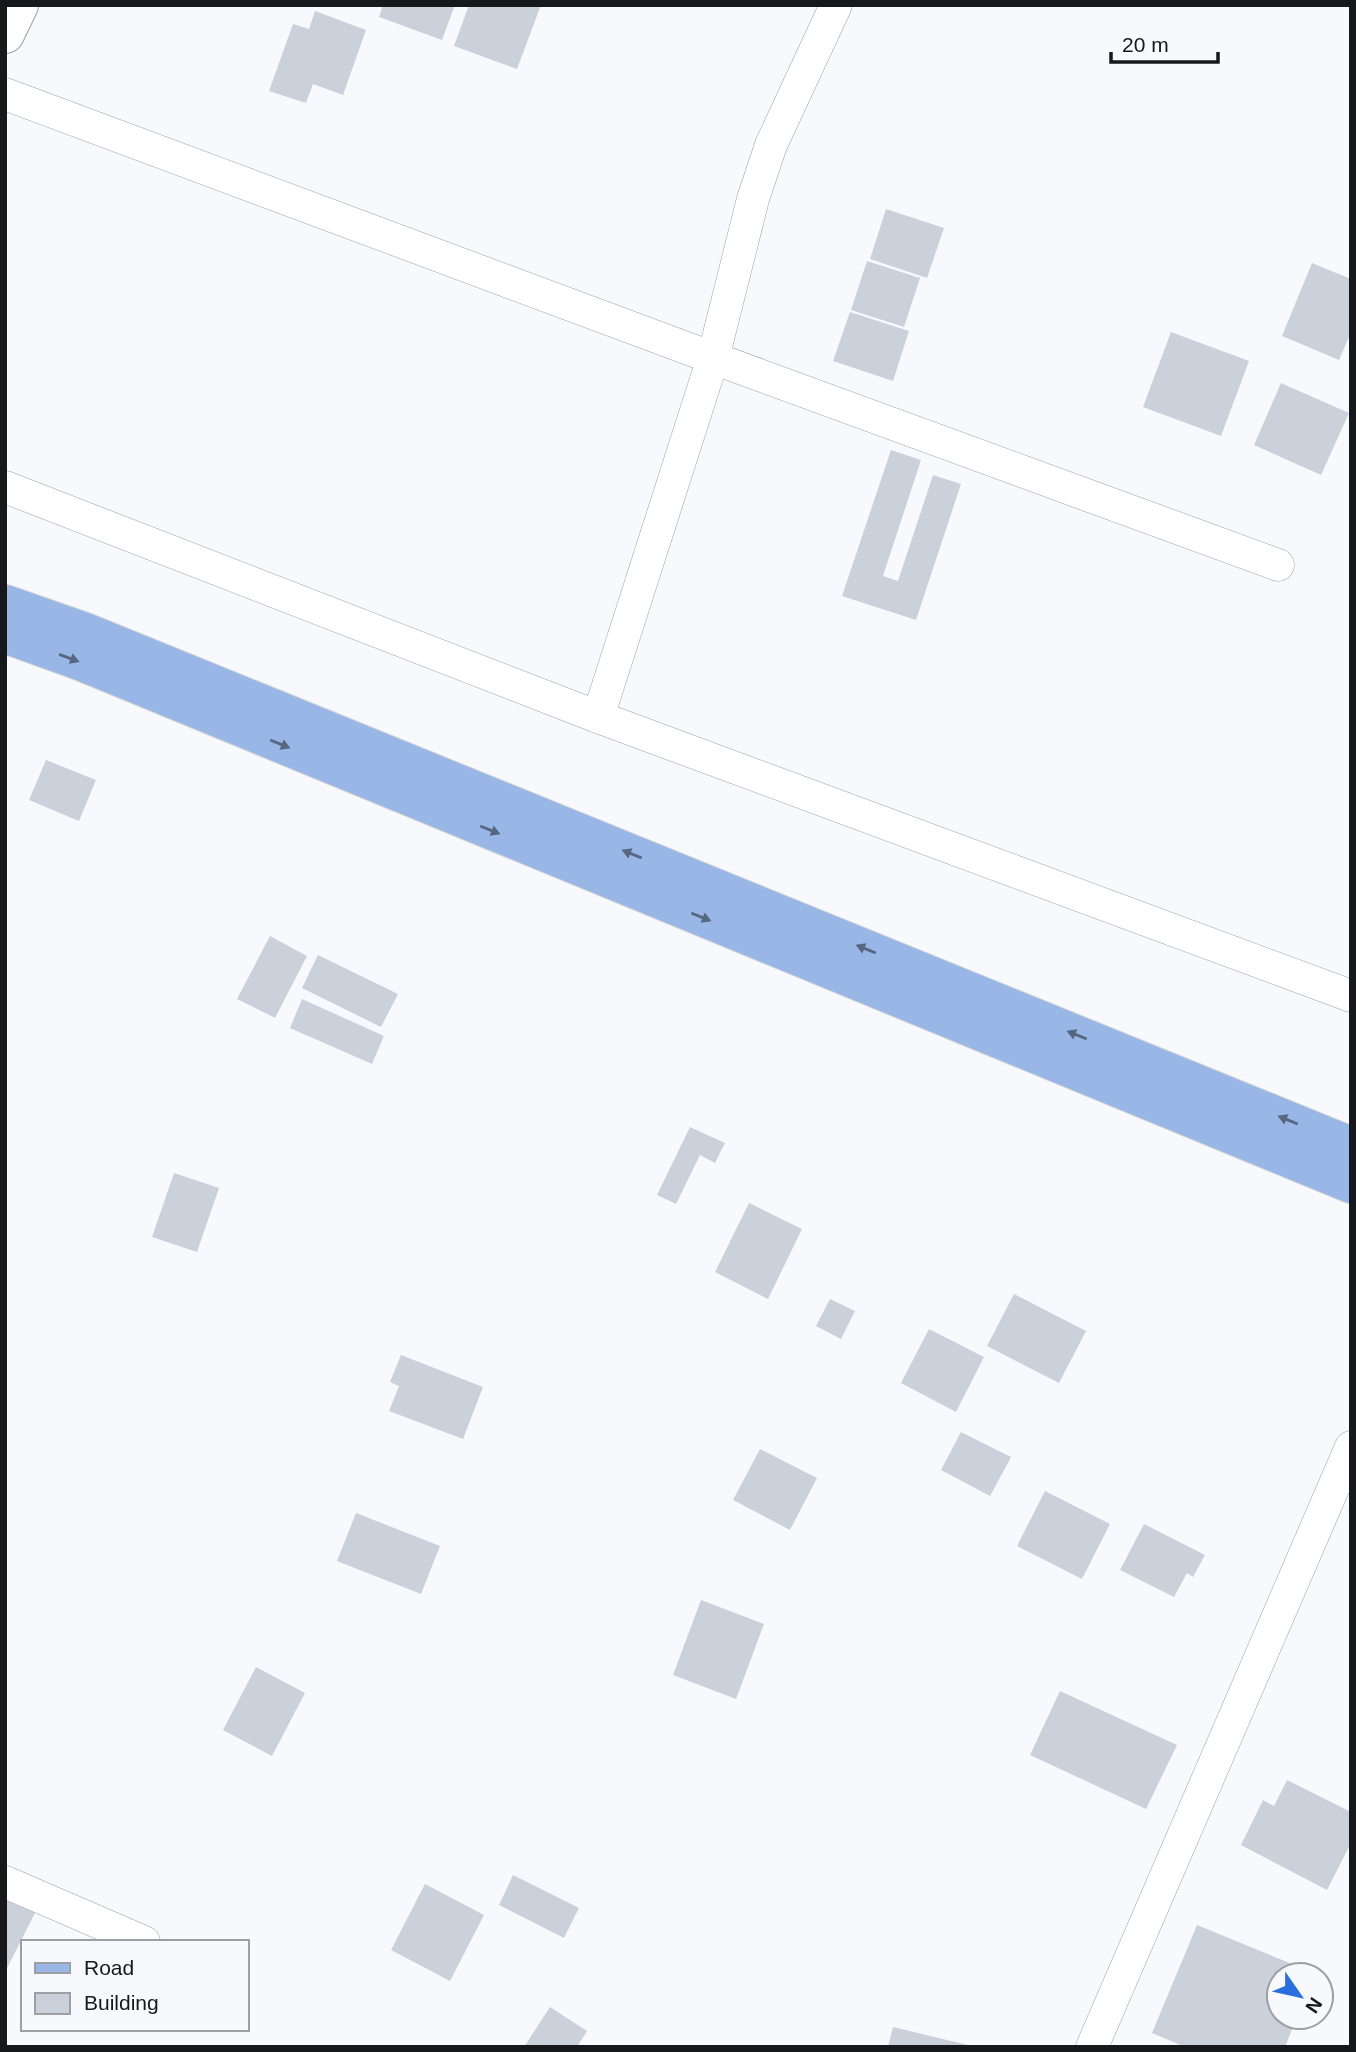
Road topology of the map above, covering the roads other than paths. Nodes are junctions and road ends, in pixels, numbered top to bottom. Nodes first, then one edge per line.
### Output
1 (19, 5) edge
2 (835, 5) edge
3 (5, 34) edge
4 (5, 94) edge
5 (713, 358) junction
6 (5, 487) edge
7 (1278, 565) dead end
8 (5, 604) edge
9 (5, 634) edge
10 (598, 716) junction
11 (1351, 996) edge
12 (1351, 1146) edge
13 (1351, 1184) edge
14 (1351, 1447) edge
15 (5, 1882) edge
16 (139, 1940) edge
17 (1092, 2047) edge

1 - 3 street
2 - 5 street
4 - 5 street
5 - 7 street
5 - 10 street
6 - 10 street
12 -> 8 main road
9 -> 13 main road
10 - 11 street
14 - 17 street
15 - 16 street

